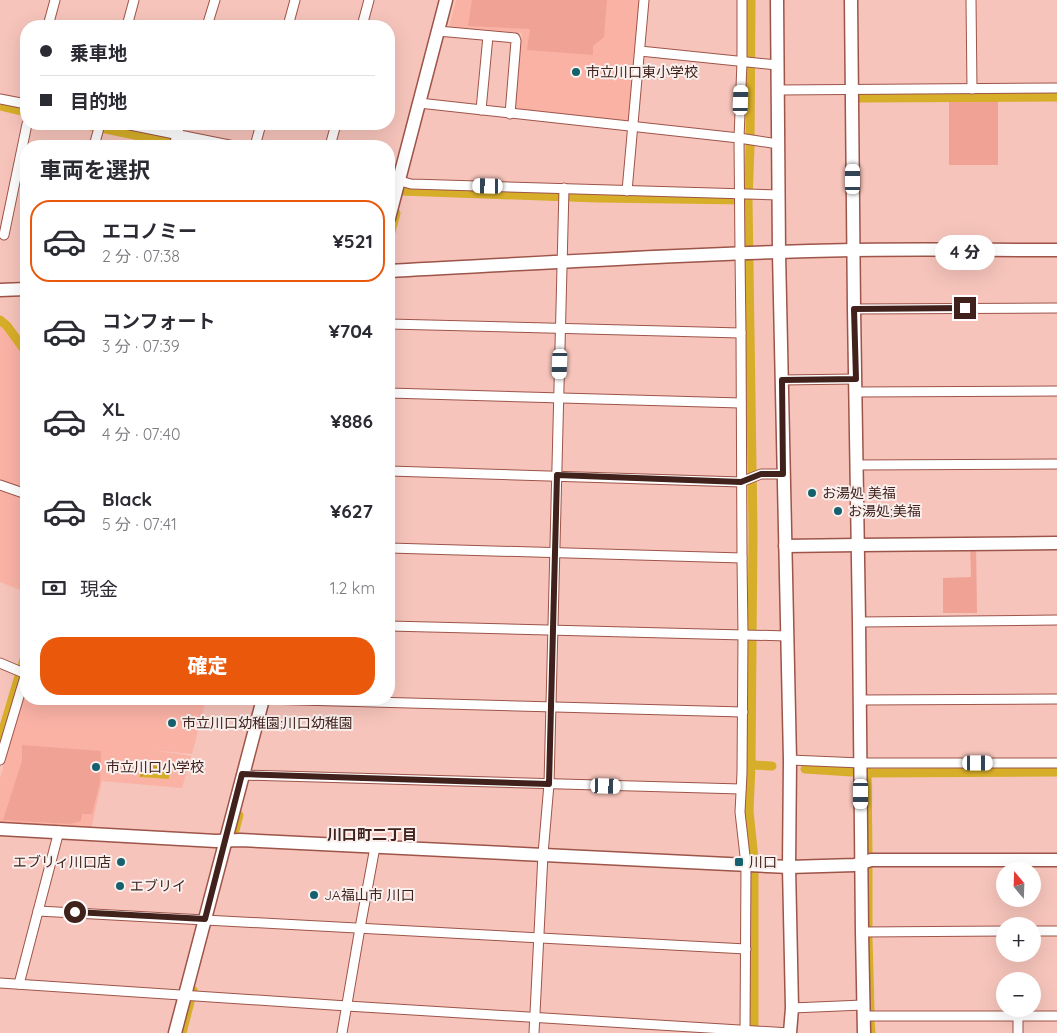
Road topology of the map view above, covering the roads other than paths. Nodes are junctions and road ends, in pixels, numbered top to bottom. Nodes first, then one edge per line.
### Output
1 (55, 0) edge
2 (134, 0) edge
3 (215, 0) edge
4 (295, 0) edge
5 (369, 0) edge
6 (446, 0) edge
7 (644, 0) edge
8 (742, 0) edge
9 (777, 0) edge
10 (851, 0) edge
11 (971, 0) edge
12 (50, 20) edge
13 (129, 20) edge
14 (209, 20) edge
15 (290, 20) edge
16 (364, 20) edge
17 (438, 31) junction
18 (488, 36) junction
19 (640, 51) junction
20 (742, 62) junction
21 (777, 65) junction
22 (1057, 88) edge
23 (972, 89) junction
24 (778, 90) junction
25 (852, 90) junction
26 (0, 99) edge
27 (20, 103) edge
28 (420, 103) junction
29 (481, 110) junction
30 (510, 114) junction
31 (633, 127) junction
32 (144, 130) edge
33 (740, 138) junction
34 (176, 140) edge
35 (778, 144) junction
36 (20, 158) edge
37 (395, 183) edge
38 (564, 188) junction
39 (627, 191) junction
40 (779, 195) junction
41 (740, 197) junction
42 (4, 235) dead end
43 (854, 250) junction
44 (1057, 250) edge
45 (779, 253) junction
46 (741, 254) junction
47 (563, 262) junction
48 (395, 271) edge
49 (20, 289) edge
50 (0, 290) edge
51 (1057, 308) edge
52 (854, 309) junction
53 (395, 324) edge
54 (561, 328) junction
55 (741, 333) junction
56 (782, 380) junction
57 (856, 386) junction
58 (1057, 391) edge
59 (395, 393) edge
60 (559, 398) junction
61 (741, 403) junction
62 (1057, 464) edge
63 (856, 465) junction
64 (395, 471) edge
65 (783, 474) junction
66 (557, 475) junction
67 (741, 482) junction
68 (0, 485) edge
69 (20, 492) edge
70 (1057, 543) edge
71 (858, 544) junction
72 (785, 546) junction
73 (395, 548) edge
74 (555, 552) junction
75 (742, 558) junction
76 (1057, 620) edge
77 (859, 622) junction
78 (395, 626) edge
79 (553, 630) junction
80 (743, 635) junction
81 (787, 636) junction
82 (0, 663) edge
83 (20, 671) edge
84 (20, 693) edge
85 (1057, 699) edge
86 (860, 700) junction
87 (395, 703) edge
88 (261, 705) edge
89 (550, 707) junction
90 (743, 712) junction
91 (0, 760) edge
92 (790, 760) junction
93 (1057, 763) edge
94 (861, 770) junction
95 (242, 774) junction
96 (549, 784) junction
97 (741, 789) junction
98 (0, 829) edge
99 (59, 831) junction
100 (225, 841) junction
101 (375, 847) junction
102 (543, 854) junction
103 (1057, 860) edge
104 (861, 863) junction
105 (753, 866) junction
106 (789, 867) junction
107 (38, 910) junction
108 (205, 919) junction
109 (360, 928) junction
110 (996, 931) edge
111 (1041, 931) edge
112 (1057, 931) edge
113 (862, 932) junction
114 (539, 938) junction
115 (746, 949) junction
116 (0, 983) edge
117 (19, 984) junction
118 (184, 995) junction
119 (347, 1006) junction
120 (792, 1008) junction
121 (864, 1011) junction
122 (996, 1014) edge
123 (1041, 1016) edge
124 (1057, 1016) edge
125 (535, 1017) junction
126 (1018, 1017) edge
127 (662, 1029) edge
128 (745, 1032) edge
129 (175, 1033) edge
130 (342, 1033) edge
131 (534, 1033) edge
132 (790, 1033) edge
133 (864, 1033) edge
134 (1018, 1033) edge

1 - 12 street
2 - 13 street
3 - 14 street
4 - 15 street
5 - 16 street
6 - 17 street
7 - 19 street
8 - 20 street
9 - 21 street
10 - 25 street
11 - 23 street
17 - 18 street
17 - 28 street
18 - 29 street
18 - 30 street
19 - 20 street
19 - 31 street
20 - 21 street
20 - 33 street
21 - 24 street
22 - 23 street
23 - 25 street
24 - 25 street
24 - 35 street
25 - 43 street
26 - 27 street
28 - 29 street
28 - 37 street
29 - 30 street
30 - 31 street
31 - 33 street
31 - 39 street
32 - 34 street
33 - 35 street
33 - 41 street
35 - 40 street
36 - 42 street
37 - 38 street
38 - 39 street
38 - 47 street
39 - 41 street
40 - 41 street
40 - 45 street
41 - 46 street
43 - 44 street
43 - 45 street
43 - 52 street
45 - 46 street
45 - 56 street
46 - 47 street
46 - 55 street
47 - 48 street
47 - 54 street
49 - 50 street
51 - 52 street
52 - 57 street
53 - 54 street
54 - 55 street
54 - 60 street
55 - 61 street
56 - 57 street
56 - 65 street
57 - 58 street
57 - 63 street
59 - 60 street
60 - 61 street
60 - 66 street
61 - 67 street
62 - 63 street
63 - 71 street
64 - 66 street
65 - 67 street
65 - 72 street
66 - 67 street
66 - 74 street
67 - 75 street
68 - 69 street
70 - 71 street
71 - 72 street
71 - 77 street
72 - 81 street
73 - 74 street
74 - 75 street
74 - 79 street
75 - 80 street
76 - 77 street
77 - 86 street
78 - 79 street
79 - 80 street
79 - 89 street
80 - 81 street
80 - 90 street
81 - 92 street
82 - 83 street
84 - 91 street
85 - 86 street
86 - 94 street
87 - 89 street
88 - 95 street
89 - 90 street
89 - 96 street
90 - 97 street
92 - 94 street
92 - 106 street
93 - 94 street
94 - 104 street
95 - 96 street
95 - 100 street
96 - 97 street
96 - 102 street
97 - 105 street
98 - 99 street
99 - 100 street
99 - 107 street
100 - 101 street
100 - 108 street
101 - 102 street
101 - 109 street
102 - 105 street
102 - 114 street
103 - 104 street
104 - 106 street
104 - 113 street
105 - 106 street
105 - 115 street
106 - 120 street
107 - 108 street
107 - 117 street
108 - 109 street
108 - 118 street
109 - 114 street
109 - 119 street
110 - 113 street
111 - 112 street
113 - 121 street
114 - 115 street
114 - 125 street
115 - 128 street
116 - 117 street
117 - 118 street
118 - 119 street
118 - 129 street
119 - 125 street
119 - 130 street
120 - 121 street
120 - 132 street
121 - 122 street
121 - 133 street
123 - 124 street
125 - 127 street
125 - 131 street
126 - 134 street
127 - 128 street
128 - 132 street

